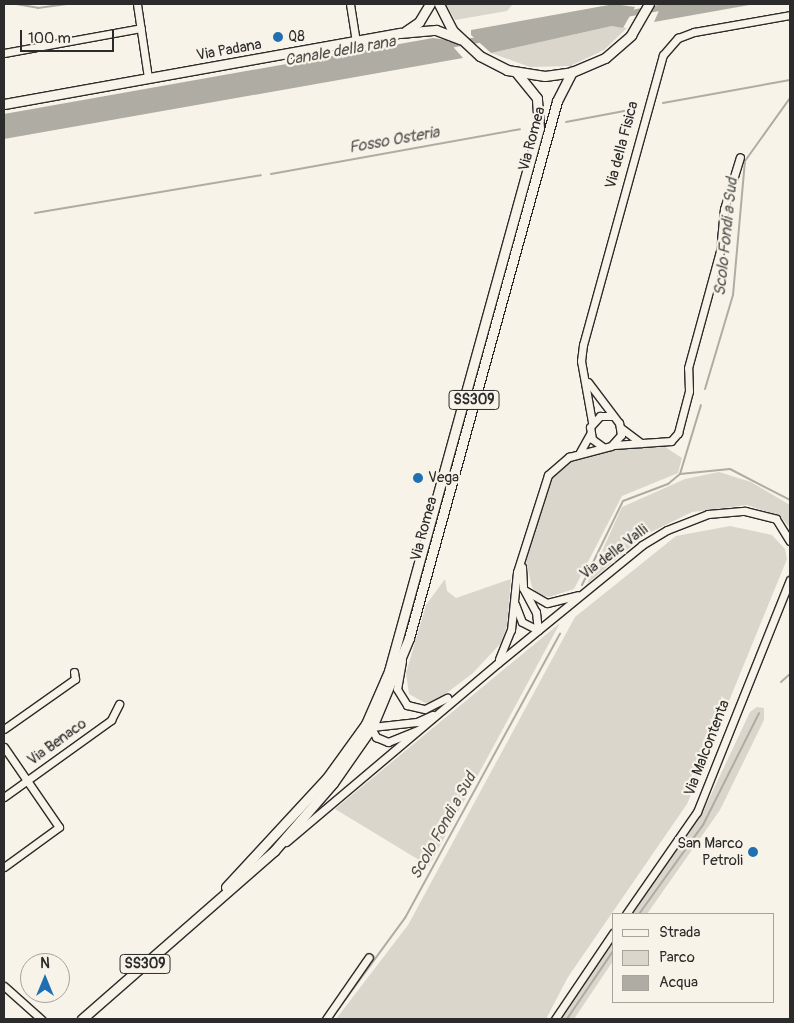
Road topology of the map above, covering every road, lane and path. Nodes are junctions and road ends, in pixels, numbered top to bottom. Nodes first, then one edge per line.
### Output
1 (137, 4) edge
2 (350, 4) edge
3 (430, 4) edge
4 (439, 4) edge
5 (649, 4) edge
6 (790, 15) edge
7 (141, 28) junction
8 (400, 33) junction
9 (460, 39) junction
10 (356, 41) junction
11 (4, 53) edge
12 (572, 72) junction
13 (517, 73) junction
14 (148, 78) junction
15 (4, 104) edge
16 (740, 157) dead end
17 (585, 377) junction
18 (612, 416) junction
19 (592, 422) junction
20 (621, 428) junction
21 (590, 434) junction
22 (641, 444) junction
23 (614, 445) junction
24 (604, 447) junction
25 (580, 452) junction
26 (790, 541) edge
27 (522, 559) junction
28 (790, 580) edge
29 (523, 588) junction
30 (513, 590) junction
31 (583, 593) junction
32 (538, 630) junction
33 (404, 654) junction
34 (498, 663) junction
35 (74, 672) dead end
36 (469, 686) junction
37 (118, 704) dead end
38 (437, 713) junction
39 (369, 725) junction
40 (422, 728) junction
41 (4, 729) edge
42 (4, 747) edge
43 (27, 780) junction
44 (4, 797) edge
45 (276, 850) junction
46 (4, 867) edge
47 (208, 908) junction
48 (627, 913) edge
49 (612, 934) edge
50 (369, 957) dead end
51 (4, 986) edge
52 (41, 1019) edge
53 (82, 1019) edge
54 (326, 1019) edge
55 (555, 1019) edge

1 - 7 street
2 - 10 street
3 - 8 main road
4 - 9 main road, SS309
5 - 12 main road, SS309
6 - 17 street, Via della Fisica
7 - 11 street
7 - 14 street
8 - 9 main road, Via Padana
8 - 10 main road, Via Padana
9 - 13 main road, SS309
10 - 14 main road, Via Padana
12 - 13 main road, SS309
12 - 33 main road, Via Romea / SS309
13 - 39 main road, Via Romea / SS309
14 - 15 main road, Via Padana
16 - 22 street
17 - 18 street
17 - 19 street, Via della Fisica
18 - 19 street
18 - 20 street
19 - 21 street, Via della Fisica
20 - 22 street
20 - 23 street
21 - 24 street
21 - 25 street, Via della Fisica
22 - 23 street
23 - 24 street
24 - 25 street
25 - 27 street
26 - 31 street, Via delle Valli
27 - 29 street
27 - 30 street
28 - 48 street, Via Malcontenta
29 - 31 street
29 - 32 street
30 - 32 street
30 - 34 street
31 - 32 street, Via delle Valli
32 - 34 street, Via delle Valli
33 - 36 street, Via delle Valli
33 - 39 main road, Via Romea / SS309
34 - 36 street, Via delle Valli
35 - 41 street
36 - 38 street, Via delle Valli
37 - 43 street, Via Benaco
38 - 39 street, Via delle Valli
38 - 40 street, Via delle Valli
39 - 40 street, Via delle Valli
39 - 45 main road, Via Romea / SS309
39 - 47 main road, Via Romea / SS309
40 - 45 street, Via delle Valli
42 - 43 street
43 - 44 street, Via Benaco
43 - 46 street
45 - 47 main road, Via Romea / SS309
47 - 53 main road, Via Romea / SS309
49 - 55 street
50 - 54 street
51 - 52 street

